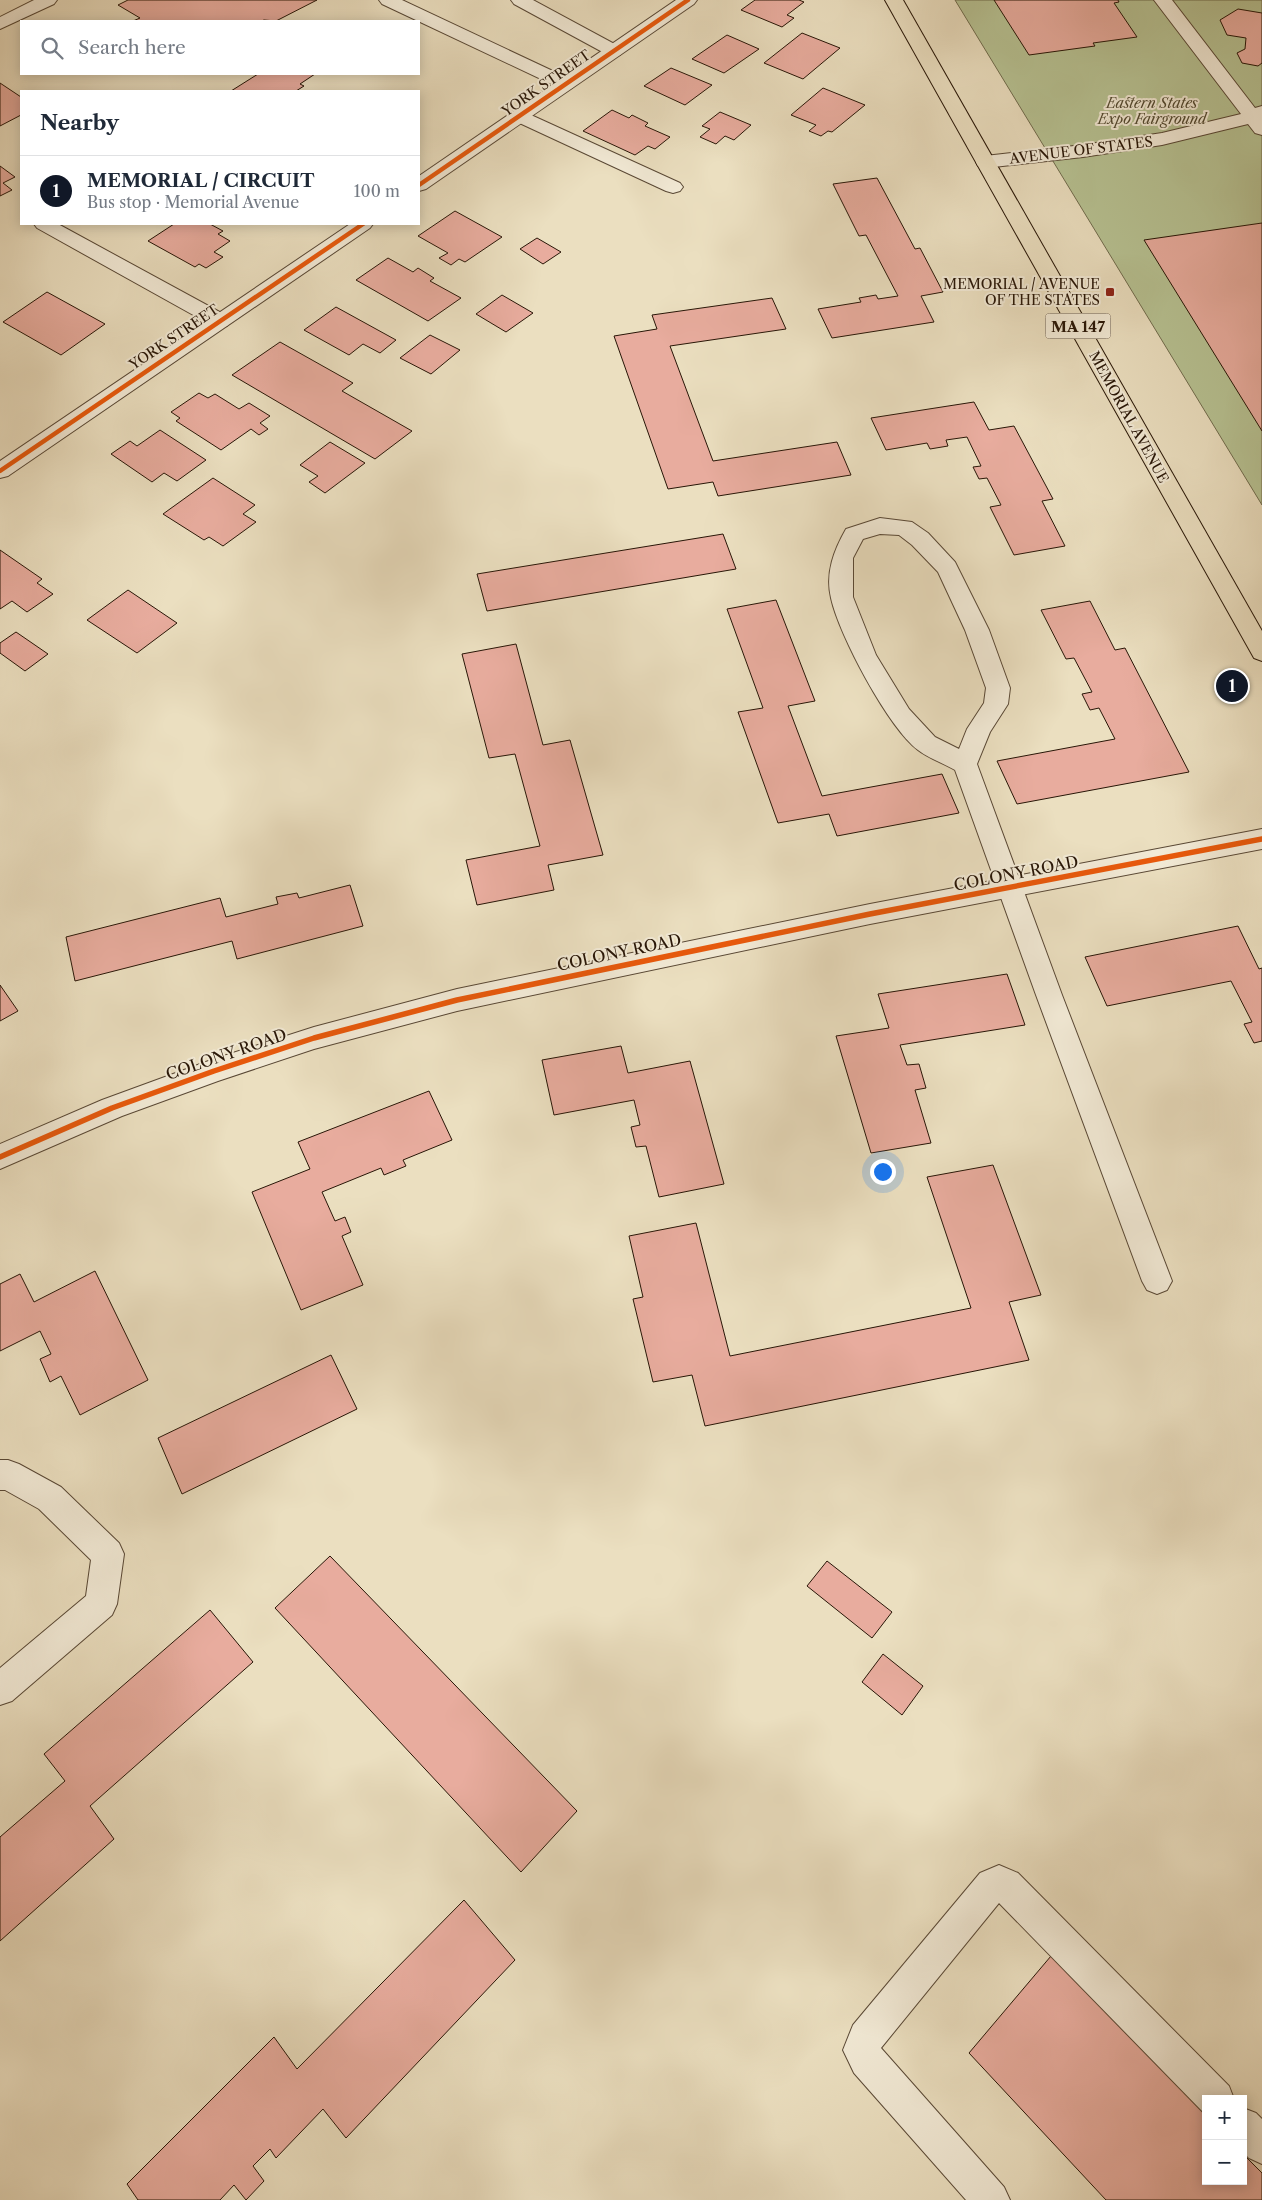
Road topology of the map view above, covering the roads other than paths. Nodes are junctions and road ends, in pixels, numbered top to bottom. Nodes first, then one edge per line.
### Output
1 (48, 0) edge
2 (388, 0) edge
3 (520, 0) edge
4 (894, 0) edge
5 (1163, 0) edge
6 (679, 2) edge
7 (0, 24) edge
8 (614, 51) junction
9 (566, 84) junction
10 (520, 116) junction
11 (1259, 119) edge
12 (985, 162) junction
13 (420, 184) edge
14 (673, 187) dead end
15 (46, 225) edge
16 (362, 225) edge
17 (220, 321) junction
18 (0, 471) edge
19 (1262, 652) edge
20 (965, 764) junction
21 (1262, 839) edge
22 (1010, 888) junction
23 (0, 1157) edge
24 (1156, 1281) dead end
25 (0, 1475) edge
26 (0, 1689) edge
27 (1212, 2095) edge
28 (1247, 2130) edge
29 (1262, 2145) edge
30 (991, 2200) edge

1 - 7 street
2 - 9 street
3 - 8 street
4 - 12 main road, MEMORIAL AVENUE / MA 147
5 - 11 street
6 - 8 street, YORK STREET
8 - 9 street, YORK STREET
9 - 10 street, YORK STREET
10 - 13 street, YORK STREET
10 - 14 street
11 - 12 street, AVENUE OF STATES
12 - 19 main road, MEMORIAL AVENUE / MA 147
15 - 17 street
16 - 17 street, YORK STREET
17 - 18 street, YORK STREET
20 - 20 street
20 - 22 street
21 - 22 street, COLONY ROAD
22 - 23 street, COLONY ROAD
22 - 24 street
25 - 26 street
27 - 30 street
28 - 29 street

